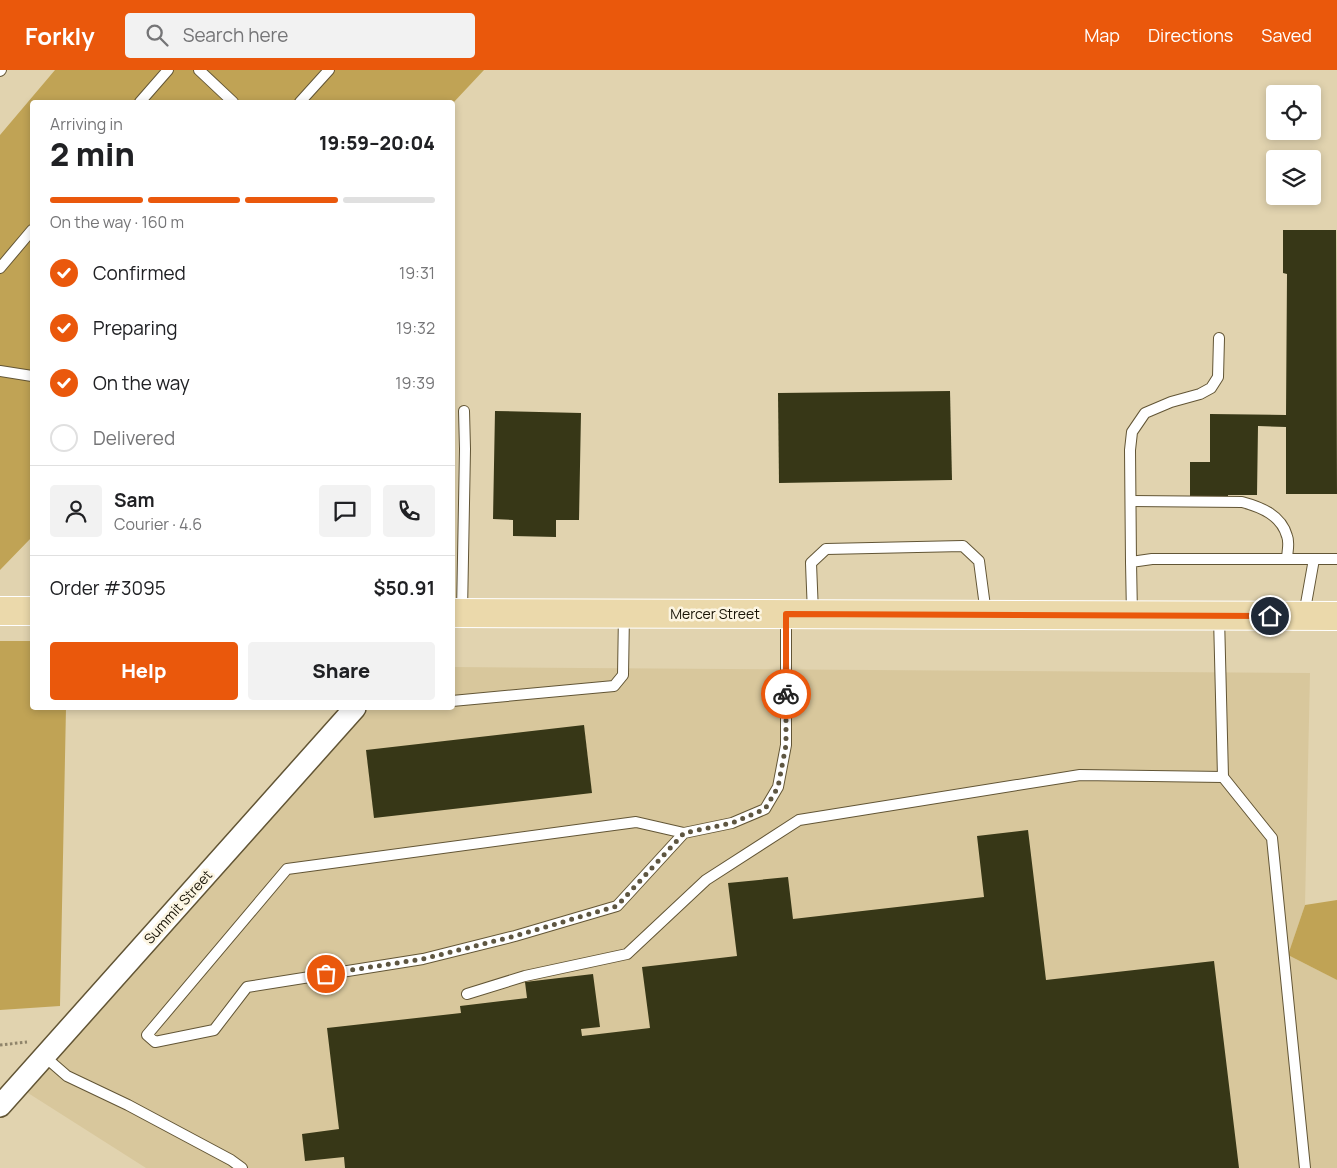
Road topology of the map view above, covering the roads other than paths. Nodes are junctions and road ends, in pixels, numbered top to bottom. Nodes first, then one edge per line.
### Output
1 (168, 70) edge
2 (198, 70) edge
3 (329, 70) edge
4 (142, 100) edge
5 (231, 100) edge
6 (302, 100) edge
7 (30, 232) edge
8 (0, 268) edge
9 (1219, 338) dead end
10 (0, 371) edge
11 (30, 376) edge
12 (464, 411) dead end
13 (1130, 501) junction
14 (1287, 559) junction
15 (1314, 559) junction
16 (1337, 559) edge
17 (1131, 562) junction
18 (0, 611) edge
19 (30, 611) edge
20 (458, 613) edge
21 (624, 613) junction
22 (786, 614) junction
23 (813, 614) junction
24 (986, 615) junction
25 (1132, 616) junction
26 (1219, 616) junction
27 (1304, 616) junction
28 (1337, 616) edge
29 (455, 701) edge
30 (353, 710) edge
31 (1223, 777) junction
32 (684, 833) junction
33 (467, 994) dead end
34 (44, 1056) junction
35 (0, 1106) edge
36 (242, 1168) edge
37 (1305, 1168) edge

1 - 4 lane
2 - 5 lane
3 - 6 lane
7 - 8 lane
9 - 13 lane
10 - 11 lane
12 - 20 lane
13 - 14 lane
13 - 17 lane
14 - 15 lane
14 - 17 lane
15 - 16 lane
15 - 27 lane
17 - 25 lane
18 - 19 main road
20 - 21 main road, Mercer Street
21 - 22 main road, Mercer Street
21 - 29 lane
22 - 23 main road, Mercer Street
22 - 32 lane
23 - 24 main road, Mercer Street
23 - 24 lane
24 - 25 main road, Mercer Street
25 - 26 main road, Mercer Street
26 - 27 main road, Mercer Street
26 - 31 lane
27 - 28 main road, Mercer Street
30 - 34 street, Summit Street
31 - 33 lane
31 - 37 lane
32 - 32 lane
34 - 35 street, Summit Street
34 - 36 lane

